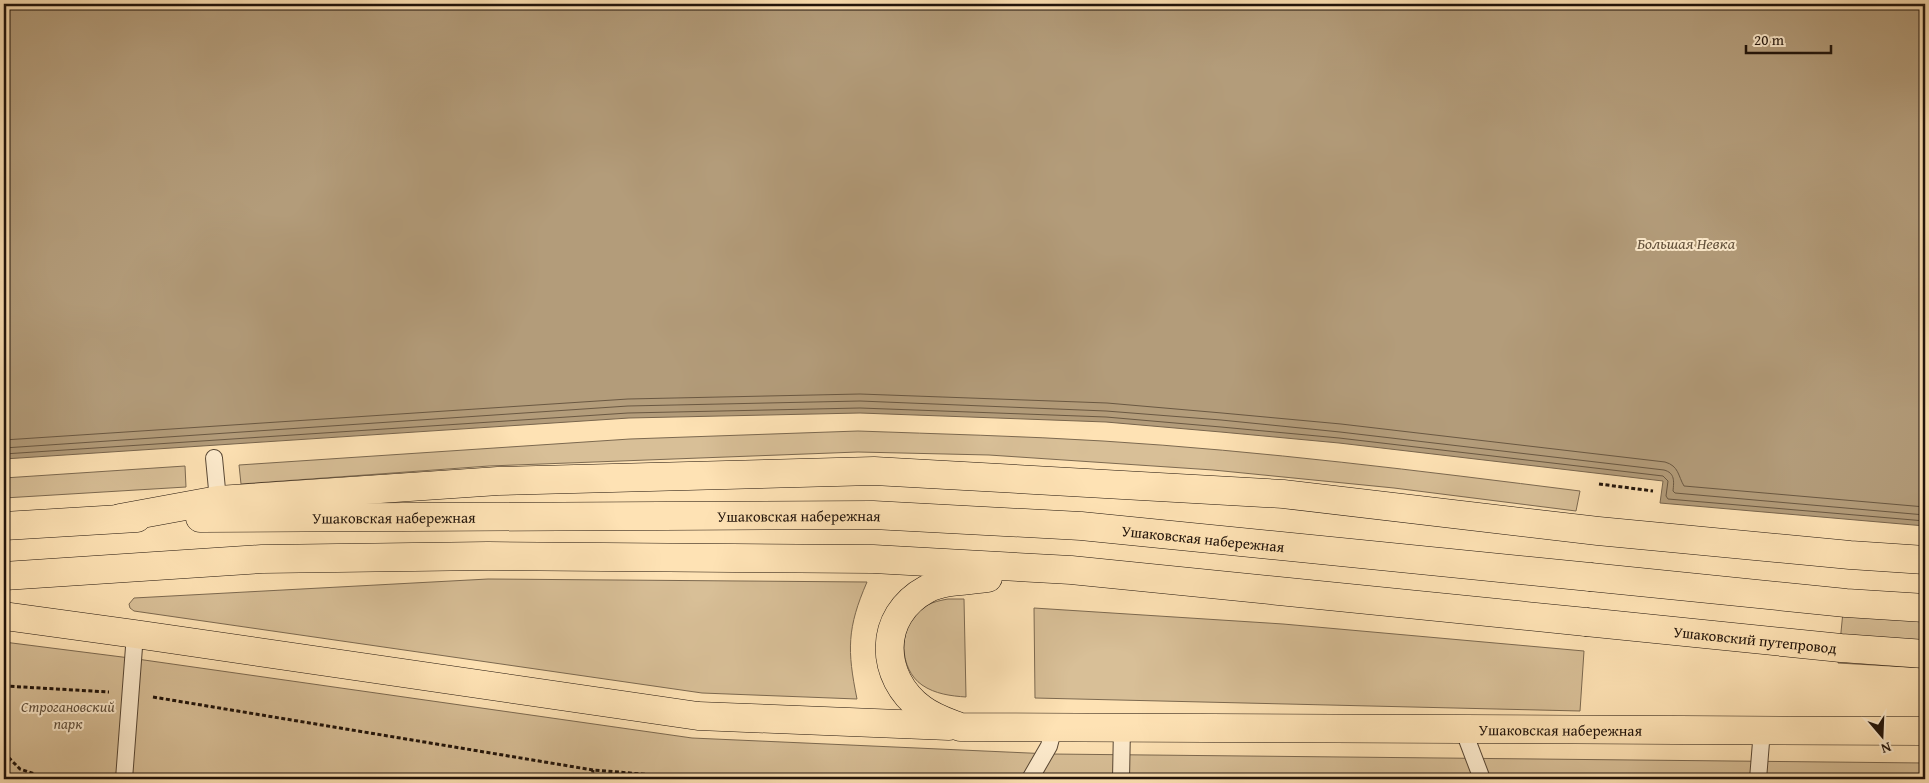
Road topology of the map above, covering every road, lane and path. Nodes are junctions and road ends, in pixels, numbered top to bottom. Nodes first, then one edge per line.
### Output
1 (214, 458) dead end
2 (1599, 484) dead end
3 (1653, 491) dead end
4 (218, 500) junction
5 (120, 518) junction
6 (4, 526) edge
7 (1925, 560) edge
8 (1071, 570) junction
9 (4, 576) edge
10 (1925, 608) edge
11 (4, 616) edge
12 (1586, 622) joint
13 (135, 634) junction
14 (1925, 654) edge
15 (4, 686) edge
16 (131, 694) junction
17 (960, 727) junction
18 (1054, 727) junction
19 (1122, 728) junction
20 (1463, 729) junction
21 (1762, 730) junction
22 (1925, 731) edge
23 (4, 753) edge
24 (593, 770) junction
25 (49, 779) edge
26 (124, 779) edge
27 (592, 779) edge
28 (703, 779) edge
29 (1030, 779) edge
30 (1121, 779) edge
31 (1482, 779) edge
32 (1758, 779) edge

1 - 4 lane
2 - 3 path
4 - 5 main road
4 - 7 main road
5 - 6 main road, Ушаковская набережная
5 - 10 main road, Ушаковская набережная, bridge
8 - 9 main road, Ушаковская набережная
8 - 12 main road, Ушаковская набережная
8 - 17 main road, Ушаковская набережная
11 - 13 main road
12 - 14 main road, Ушаковский путепровод, bridge
13 - 16 lane
13 - 17 main road
15 - 16 path
16 - 24 path
16 - 26 lane
17 - 18 main road, Ушаковская набережная
18 - 19 main road, Ушаковская набережная
18 - 29 lane
19 - 20 main road, Ушаковская набережная
19 - 30 lane
20 - 21 main road, Ушаковская набережная
20 - 31 lane
21 - 22 main road, Ушаковская набережная
21 - 32 lane
23 - 25 path
24 - 27 path
24 - 28 path

